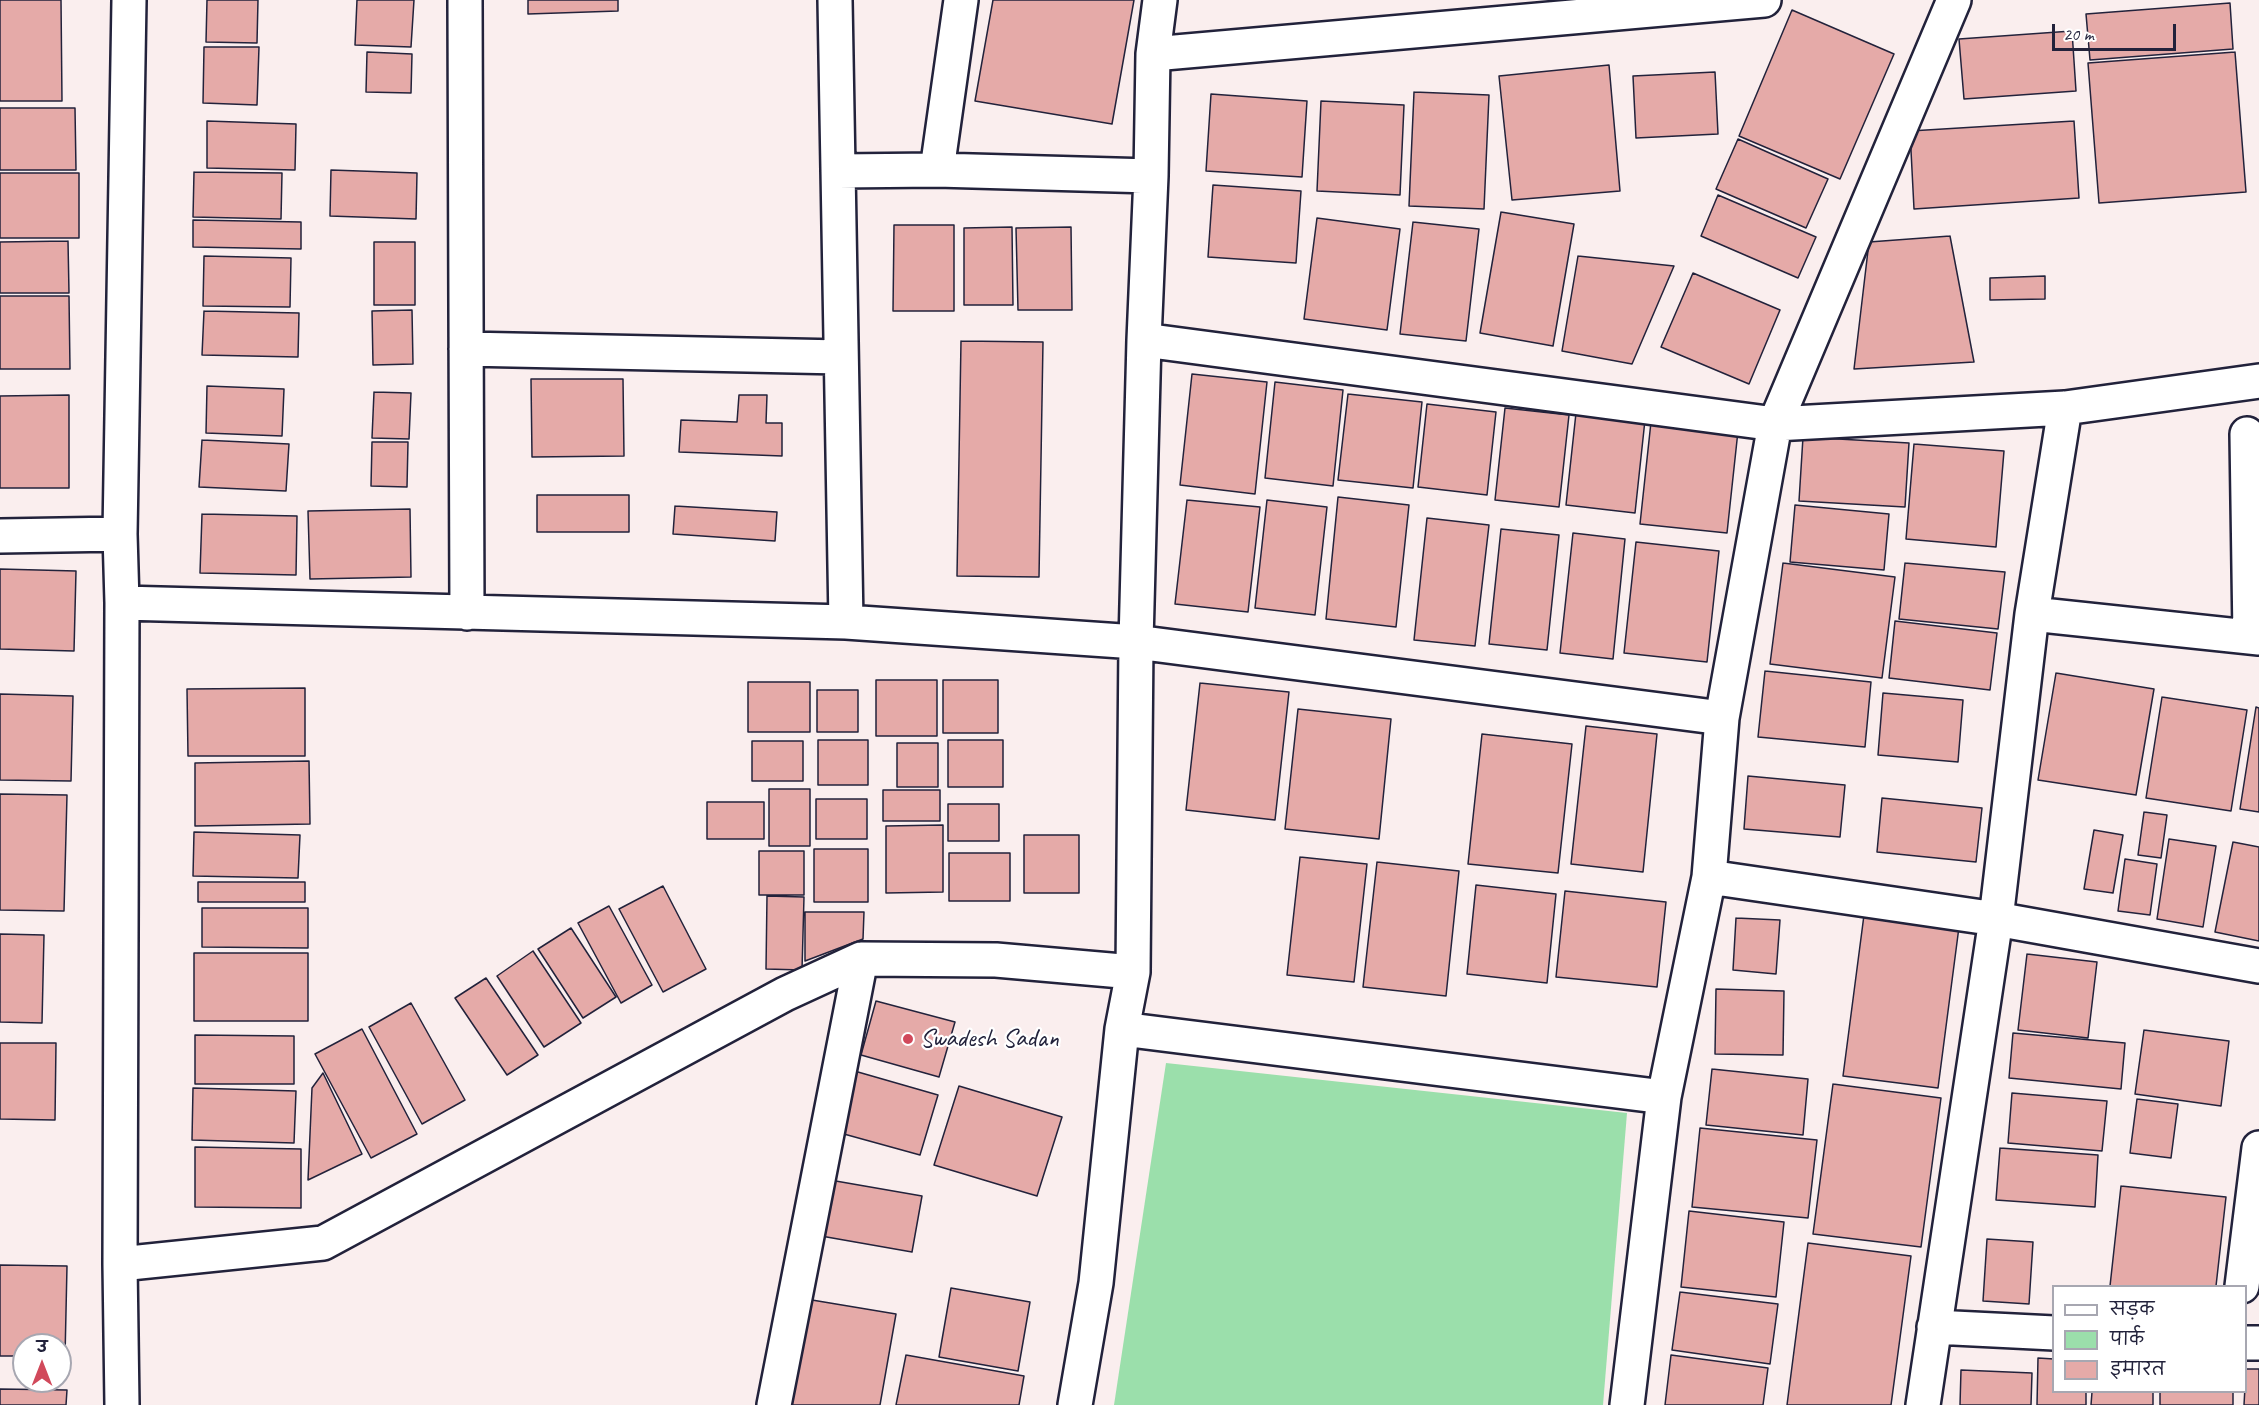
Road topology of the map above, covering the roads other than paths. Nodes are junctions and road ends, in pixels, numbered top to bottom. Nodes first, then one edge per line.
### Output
1 (129, 0) edge
2 (465, 0) edge
3 (835, 0) edge
4 (961, 0) edge
5 (1160, 0) edge
6 (1764, 0) edge
7 (1954, 0) edge
8 (1482, 13) edge
9 (1153, 54) junction
10 (937, 170) junction
11 (838, 171) junction
12 (1151, 176) junction
13 (1144, 340) junction
14 (466, 349) junction
15 (841, 357) junction
16 (2259, 381) edge
17 (2065, 408) junction
18 (1775, 424) junction
19 (2247, 434) dead end
20 (120, 534) junction
21 (0, 536) edge
22 (122, 603) junction
23 (467, 613) junction
24 (2032, 614) junction
25 (846, 622) junction
26 (2254, 638) edge
27 (1136, 642) junction
28 (1722, 718) junction
29 (1709, 877) junction
30 (1996, 919) junction
31 (861, 959) junction
32 (2259, 966) edge
33 (1133, 972) junction
34 (1122, 1029) junction
35 (1664, 1097) junction
36 (2259, 1148) edge
37 (120, 1264) junction
38 (2242, 1285) edge
39 (1934, 1327) junction
40 (2052, 1333) edge
41 (123, 1405) edge
42 (774, 1405) edge
43 (1076, 1405) edge
44 (1627, 1405) edge
45 (1923, 1405) edge

1 - 20 street
2 - 14 street
3 - 11 street
4 - 10 street
5 - 9 street
6 - 8 street
7 - 18 street
8 - 9 street
9 - 12 street
10 - 11 street
10 - 12 street
11 - 15 street
12 - 13 street
13 - 18 street
13 - 27 street
14 - 15 street
14 - 23 street
15 - 25 street
16 - 17 street
17 - 18 street
17 - 24 street
18 - 28 street
19 - 26 street
20 - 21 street
20 - 22 street
22 - 23 street
22 - 37 street
23 - 25 street
24 - 26 street
24 - 30 street
25 - 27 street
27 - 28 street
27 - 33 street
28 - 29 street
29 - 30 street
29 - 35 street
30 - 32 street
30 - 39 street
31 - 33 street
31 - 37 street
31 - 42 street
33 - 34 street
34 - 35 street
34 - 43 street
35 - 44 street
36 - 38 street
37 - 41 street
39 - 40 street
39 - 45 street

